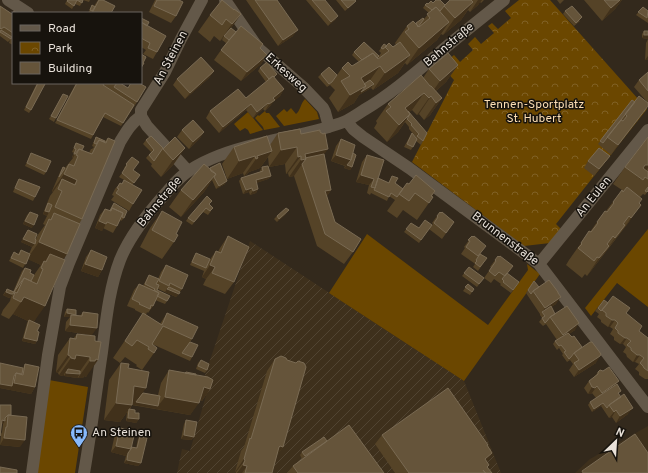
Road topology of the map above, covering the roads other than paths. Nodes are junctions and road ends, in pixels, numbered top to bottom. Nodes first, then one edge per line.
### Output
1 (8, 0) edge
2 (202, 0) edge
3 (225, 0) edge
4 (504, 0) edge
5 (26, 12) edge
6 (141, 116) junction
7 (347, 120) junction
8 (329, 127) junction
9 (648, 130) edge
10 (188, 171) junction
11 (539, 264) junction
12 (648, 407) edge
13 (32, 473) edge
14 (84, 473) edge

1 - 5 street
2 - 6 street, An Steinen
3 - 8 street, Erkesweg
4 - 7 street, Bahnstraße
6 - 10 street
6 - 13 street, An Steinen
7 - 8 street, Bahnstraße
7 - 11 street, Brunnenstraße
8 - 10 street, Bahnstraße
9 - 11 street, An Eulen
10 - 14 street, Bahnstraße
11 - 12 street, Brunnenstraße

